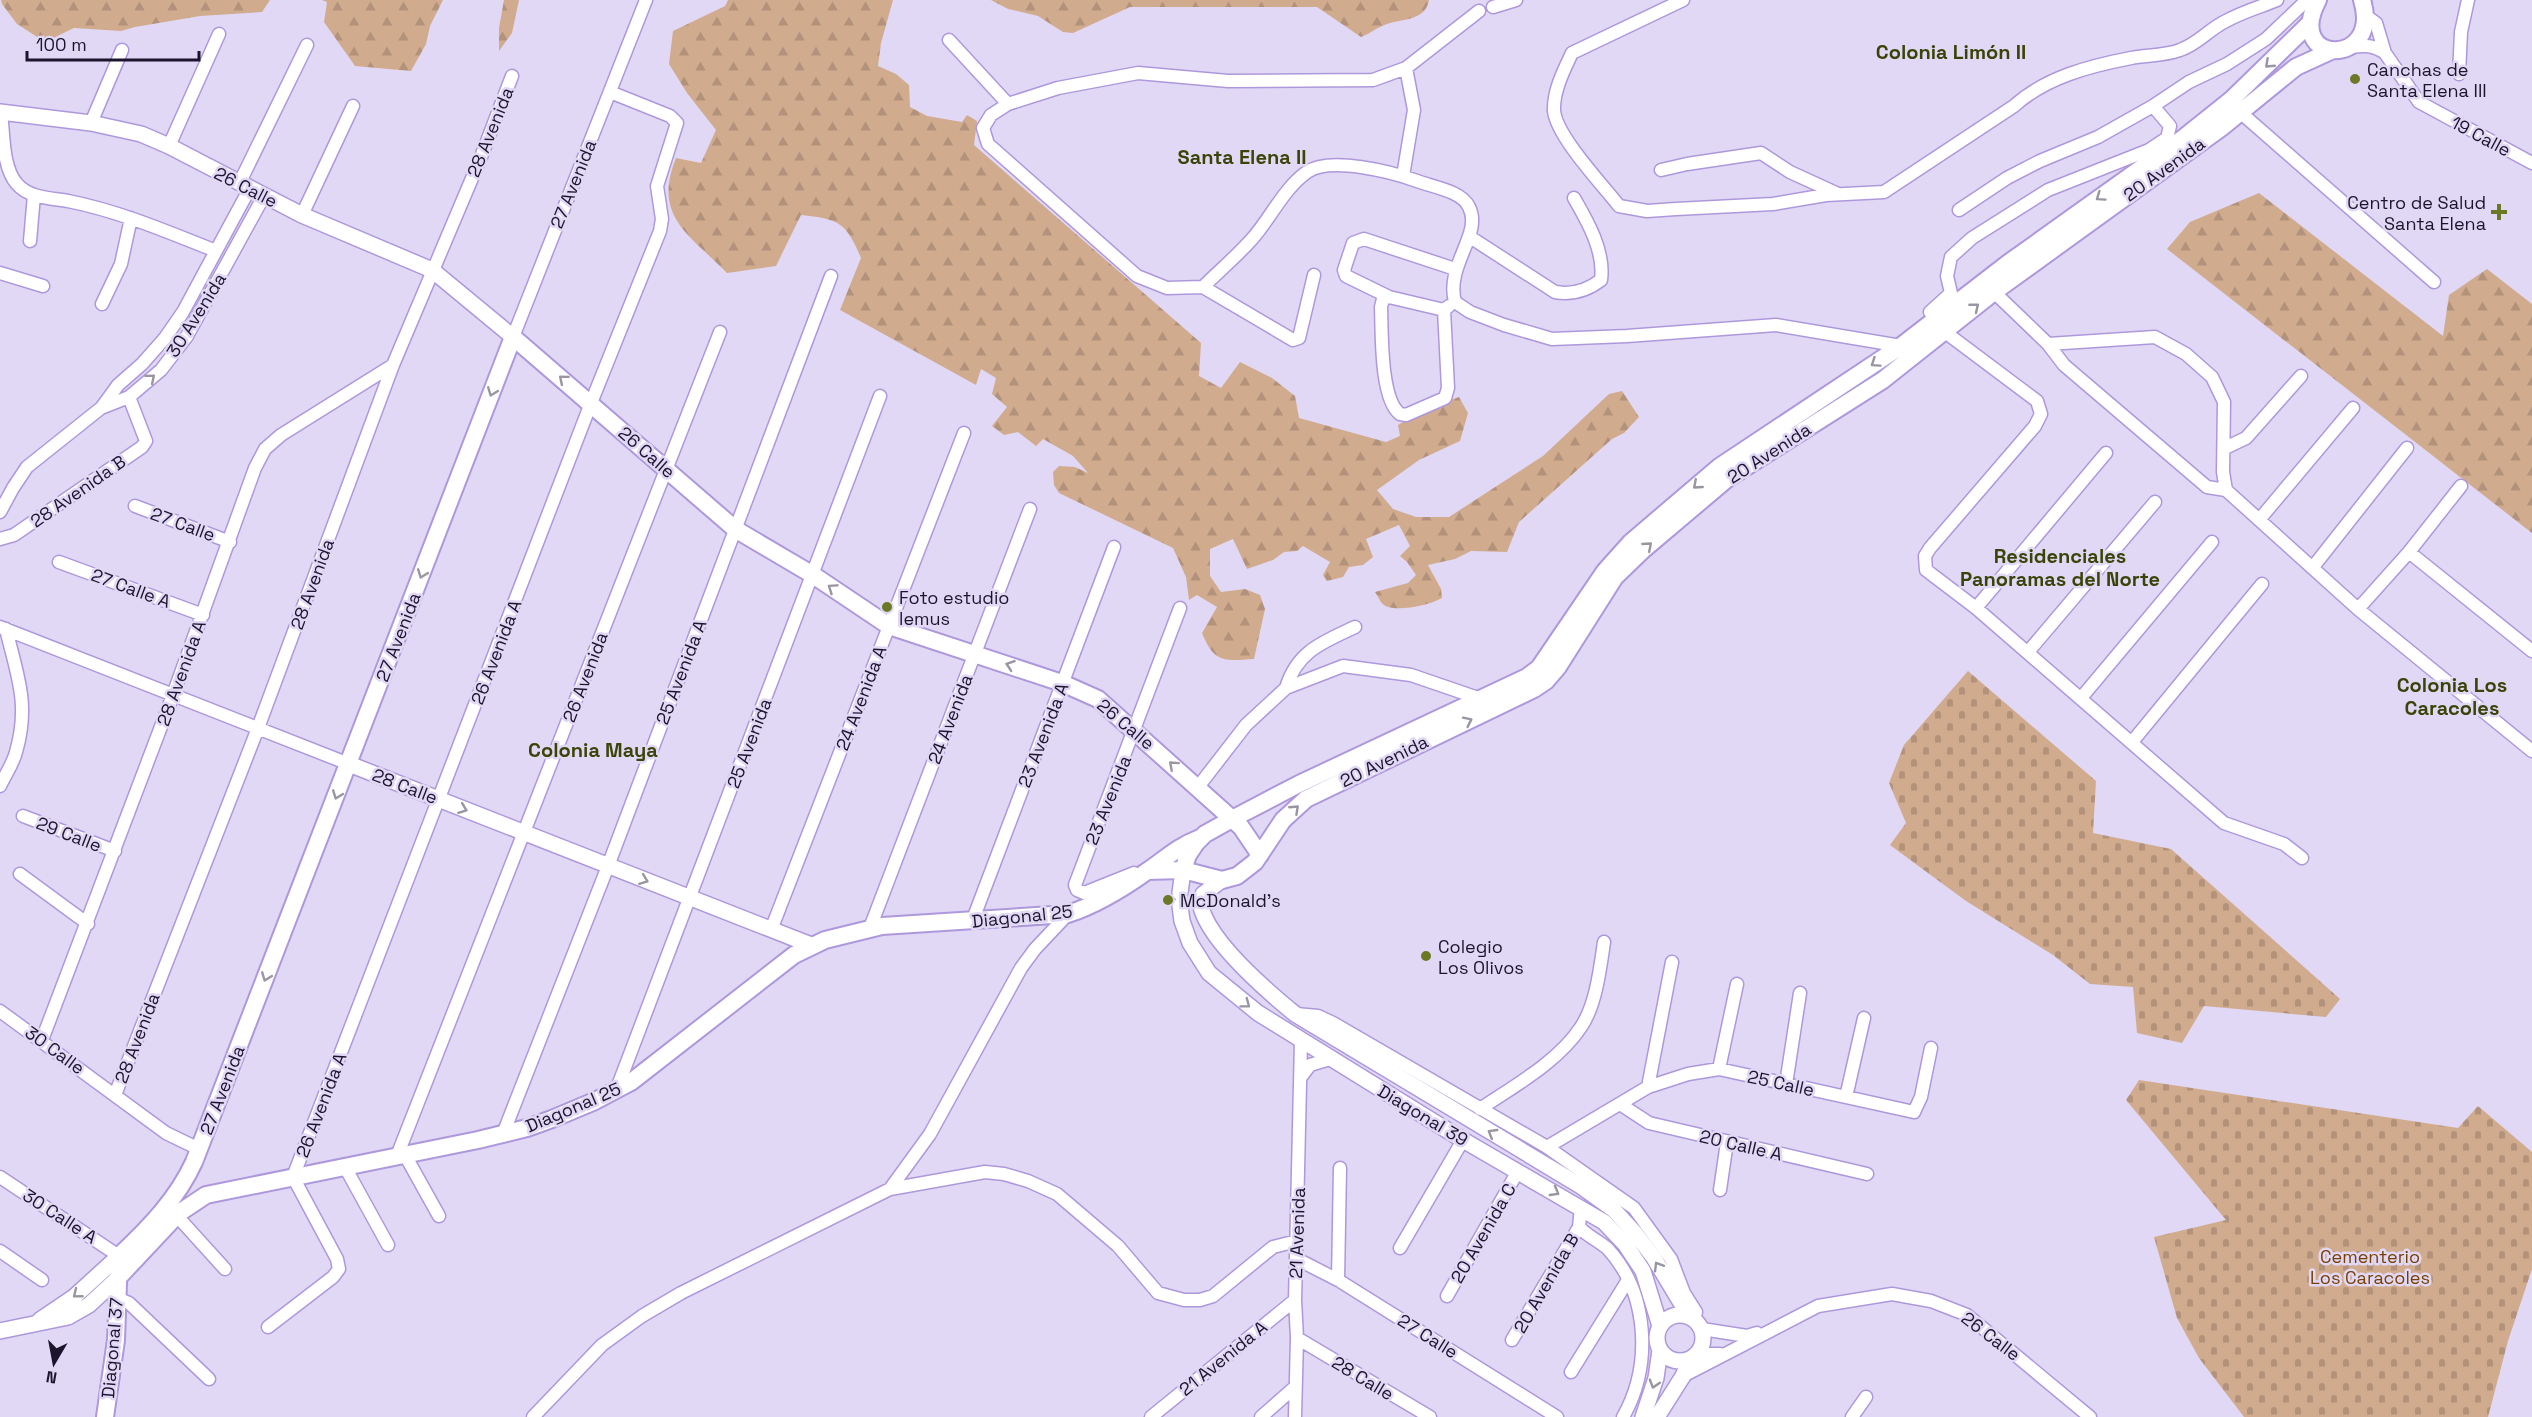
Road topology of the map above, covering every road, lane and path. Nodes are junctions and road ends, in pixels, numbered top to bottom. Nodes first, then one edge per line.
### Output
1 (646, 0) edge
2 (1516, 0) edge
3 (1683, 0) edge
4 (2277, 0) edge
5 (2307, 0) edge
6 (2318, 0) edge
7 (2468, 0) edge
8 (2364, 4) edge
9 (1493, 7) dead end
10 (1479, 11) dead end
11 (2310, 22) junction
12 (219, 34) dead end
13 (949, 40) dead end
14 (307, 45) dead end
15 (2351, 47) junction
16 (122, 50) dead end
17 (2331, 51) junction
18 (2385, 53) junction
19 (1406, 68) junction
20 (2459, 74) dead end
21 (512, 75) dead end
22 (610, 92) junction
23 (1008, 104) junction
24 (353, 106) dead end
25 (2153, 106) junction
26 (1, 112) edge
27 (2240, 112) junction
28 (91, 123) junction
29 (169, 146) junction
30 (2532, 163) edge
31 (1661, 170) dead end
32 (1403, 176) junction
33 (251, 189) junction
34 (34, 195) junction
35 (1840, 195) junction
36 (1574, 198) dead end
37 (1959, 210) dead end
38 (302, 215) junction
39 (131, 218) junction
40 (1470, 237) junction
41 (30, 241) dead end
42 (216, 251) junction
43 (1455, 269) junction
44 (432, 270) junction
45 (0, 273) edge
46 (1314, 274) dead end
47 (831, 276) dead end
48 (2434, 282) dead end
49 (42, 286) dead end
50 (1203, 287) junction
51 (1994, 292) junction
52 (1389, 297) junction
53 (1455, 302) junction
54 (102, 304) dead end
55 (1444, 310) junction
56 (1940, 326) junction
57 (720, 332) dead end
58 (513, 337) junction
59 (2048, 344) junction
60 (1901, 346) junction
61 (393, 365) junction
62 (2301, 376) dead end
63 (880, 396) dead end
64 (129, 397) junction
65 (591, 403) junction
66 (101, 408) junction
67 (2353, 408) dead end
68 (964, 433) dead end
69 (2225, 448) junction
70 (2408, 448) dead end
71 (2106, 453) dead end
72 (666, 468) junction
73 (2461, 486) dead end
74 (2226, 490) junction
75 (2155, 502) dead end
76 (135, 506) dead end
77 (1030, 509) dead end
78 (0, 512) edge
79 (2259, 520) junction
80 (735, 529) junction
81 (4, 539) edge
82 (230, 542) junction
83 (2212, 542) dead end
84 (1114, 547) dead end
85 (2409, 552) junction
86 (59, 562) dead end
87 (2313, 567) junction
88 (813, 575) junction
89 (2262, 584) dead end
90 (1179, 608) dead end
91 (1976, 608) junction
92 (2358, 609) junction
93 (203, 615) junction
94 (889, 626) junction
95 (1355, 627) dead end
96 (3, 628) edge
97 (2532, 651) edge
98 (2028, 652) junction
99 (975, 653) junction
100 (1062, 683) junction
101 (1286, 688) junction
102 (173, 695) junction
103 (2081, 698) junction
104 (1481, 699) junction
105 (258, 728) junction
106 (1135, 731) junction
107 (2132, 742) junction
108 (2532, 751) edge
109 (350, 764) junction
110 (0, 786) edge
111 (1197, 787) junction
112 (440, 800) junction
113 (23, 816) dead end
114 (1232, 819) junction
115 (524, 833) junction
116 (1200, 838) junction
117 (115, 851) junction
118 (1260, 855) junction
119 (2302, 858) dead end
120 (608, 866) junction
121 (1183, 870) junction
122 (1147, 871) junction
123 (20, 874) dead end
124 (1222, 880) junction
125 (690, 898) junction
126 (1068, 914) junction
127 (972, 922) junction
128 (88, 924) junction
129 (870, 928) junction
130 (771, 930) junction
131 (1604, 942) dead end
132 (1223, 944) junction
133 (811, 945) junction
134 (1200, 958) junction
135 (1672, 962) dead end
136 (1247, 970) junction
137 (1737, 984) dead end
138 (1227, 990) junction
139 (1800, 993) dead end
140 (0, 1011) edge
141 (1295, 1014) junction
142 (1864, 1018) dead end
143 (42, 1040) junction
144 (1301, 1041) junction
145 (1931, 1048) dead end
146 (1330, 1059) junction
147 (1719, 1069) junction
148 (1300, 1078) junction
149 (1786, 1084) junction
150 (1648, 1087) junction
151 (616, 1091) junction
152 (115, 1095) junction
153 (1846, 1097) junction
154 (1620, 1104) junction
155 (1480, 1109) junction
156 (503, 1134) junction
157 (1463, 1140) junction
158 (1727, 1142) junction
159 (1547, 1147) junction
160 (199, 1149) junction
161 (401, 1156) junction
162 (345, 1167) junction
163 (1340, 1168) dead end
164 (1518, 1171) junction
165 (1867, 1174) dead end
166 (0, 1177) edge
167 (293, 1177) junction
168 (182, 1185) junction
169 (890, 1190) junction
170 (1720, 1190) dead end
171 (197, 1200) junction
172 (1581, 1207) junction
173 (177, 1216) junction
174 (439, 1216) dead end
175 (1579, 1227) junction
176 (1297, 1241) junction
177 (388, 1245) dead end
178 (1400, 1248) dead end
179 (0, 1251) edge
180 (119, 1256) junction
181 (1297, 1259) junction
182 (225, 1269) dead end
183 (117, 1279) junction
184 (42, 1280) dead end
185 (1338, 1280) junction
186 (1628, 1280) junction
187 (1447, 1296) dead end
188 (117, 1298) junction
189 (1294, 1300) junction
190 (1695, 1321) junction
191 (29, 1325) junction
192 (1660, 1326) junction
193 (268, 1327) dead end
194 (1772, 1329) junction
195 (1, 1330) edge
196 (1297, 1338) junction
197 (1512, 1340) dead end
198 (1660, 1350) junction
199 (1724, 1354) junction
200 (1694, 1357) junction
201 (1571, 1372) dead end
202 (1683, 1376) junction
203 (209, 1379) dead end
204 (1295, 1387) junction
205 (1866, 1397) dead end
206 (105, 1417) edge
207 (533, 1417) edge
208 (1151, 1417) edge
209 (1261, 1417) edge
210 (1295, 1417) edge
211 (1430, 1417) edge
212 (1557, 1417) edge
213 (1623, 1417) edge
214 (1643, 1417) edge
215 (1657, 1417) edge
216 (1852, 1417) edge
217 (2090, 1417) edge

1 - 22 street, 27 Avenida
2 - 9 street
3 - 35 street
4 - 35 street
5 - 25 street
6 - 11 main road
7 - 20 street
8 - 15 main road
8 - 18 street, 19 Calle
10 - 19 street
11 - 17 main road
11 -> 56 main road, 20 Avenida
12 - 29 street
13 - 23 street
14 - 33 street
15 - 17 main road, 20 Avenida
15 - 18 street
16 - 28 street
17 - 27 main road, 20 Avenida
18 - 30 street, 19 Calle
19 - 23 street
19 - 32 street
21 - 44 street, 28 Avenida
22 - 58 street, 27 Avenida
22 - 65 street, 26 Avenida A
23 - 50 street
24 - 38 street
25 - 37 street
25 - 56 street, 20 Avenida
26 - 28 street, 26 Calle
26 - 34 street
27 - 48 street
27 - 51 main road, 20 Avenida
28 - 29 street, 26 Calle
29 - 33 street, 26 Calle
31 - 35 street
32 - 40 street
32 - 50 street
33 - 38 street, 26 Calle
33 - 42 street, 30 Avenida
64 -> 33 street, 30 Avenida
34 - 39 street
34 - 41 street
36 - 40 street
38 - 44 street, 26 Calle
39 - 42 street
39 - 54 street
40 - 43 street
42 - 66 street, 30 Avenida
43 - 52 street
43 - 53 street
44 - 58 street, 26 Calle
44 - 61 street, 28 Avenida
45 - 49 street
46 - 50 street
47 - 80 street, 25 Avenida A
56 -> 51 main road, 20 Avenida
51 - 59 street
52 - 55 street
52 - 55 street
53 - 55 street
53 - 60 street
56 - 60 main road, 20 Avenida
56 - 91 street
118 -> 56 main road, 20 Avenida
57 - 72 street, 26 Avenida
65 -> 58 main road, 26 Calle
58 -> 109 main road, 27 Avenida
59 - 69 street
59 - 74 street
60 -> 104 main road, 20 Avenida
61 - 82 street, 28 Avenida A
61 - 105 street, 28 Avenida
62 - 69 street
63 - 88 street, 25 Avenida
64 - 66 street, 30 Avenida
64 - 81 street, 28 Avenida B
65 - 72 main road, 26 Calle
65 - 112 street, 26 Avenida A
66 - 78 street, 30 Avenida
67 - 79 street
68 - 94 street, 24 Avenida A
69 - 74 street
70 - 87 street
71 - 91 street
72 - 80 main road, 26 Calle
72 - 115 street, 26 Avenida
73 - 85 street
74 - 79 street
75 - 98 street
76 - 82 street, 27 Calle
77 - 99 street, 24 Avenida
79 - 87 street
80 - 88 main road, 26 Calle
80 - 120 street, 25 Avenida A
82 - 93 street, 28 Avenida A
83 - 103 street
84 - 100 street, 23 Avenida A
85 - 92 street
85 - 97 street
86 - 93 street, 27 Calle A
87 - 92 street
94 -> 88 main road, 26 Calle
88 - 125 street, 25 Avenida
89 - 107 street
90 - 106 street, 23 Avenida
91 - 98 street
92 - 108 street
93 - 102 street, 28 Avenida A
94 - 99 main road, 26 Calle
94 - 130 street, 24 Avenida A
95 - 101 street
96 - 102 street, 28 Calle
96 - 110 street
98 - 103 street
100 -> 99 main road, 26 Calle
99 - 129 street, 24 Avenida
100 - 106 main road, 26 Calle
100 - 127 street, 23 Avenida A
101 - 104 street
101 - 111 street
102 - 105 street, 28 Calle
102 - 117 street, 28 Avenida A
103 - 107 street
104 - 114 main road, 20 Avenida
105 - 109 street, 28 Calle
105 - 152 street, 28 Avenida
111 -> 106 main road, 26 Calle
106 - 122 street, 23 Avenida
107 - 119 street
109 - 112 street, 28 Calle
109 -> 160 main road, 27 Avenida
111 - 114 main road, 26 Calle
112 -> 115 street, 28 Calle
112 - 167 street, 26 Avenida A
113 - 117 street, 29 Calle
114 - 116 main road, 20 Avenida
114 - 118 main road, 26 Calle
115 - 120 street, 28 Calle
115 - 161 street, 26 Avenida
116 - 121 main road, 20 Avenida
116 - 122 main road, Diagonal 25
117 - 128 street, 28 Avenida A
118 - 124 main road, 20 Avenida
120 -> 125 street, 28 Calle
120 - 156 street, 25 Avenida A
121 - 122 main road
121 - 124 main road
121 - 134 street, Diagonal 39
122 - 126 main road, Diagonal 25
123 - 128 street
124 - 132 street, Diagonal 39
125 - 130 street, 28 Calle
125 - 151 street, 25 Avenida
126 - 127 main road, Diagonal 25
126 - 169 street
127 - 129 main road, Diagonal 25
128 - 143 street, 28 Avenida A
129 - 133 main road, Diagonal 25
130 - 133 street, 28 Calle
131 - 155 street
132 - 134 street
132 - 136 street, Diagonal 39
133 - 151 main road, Diagonal 25
134 - 138 street, Diagonal 39
135 - 150 street
136 - 138 street
136 - 141 street, Diagonal 39
137 - 147 street
138 -> 144 street, Diagonal 39
139 - 149 street
140 - 143 street, 30 Calle
141 - 155 street
190 -> 141 street, Diagonal 39
142 - 153 street
143 - 152 street, 30 Calle
144 - 146 street, Diagonal 39
144 - 148 street, 21 Avenida
145 - 153 street, 25 Calle
146 - 148 street
146 - 157 street, Diagonal 39
147 - 149 street, 25 Calle
147 - 150 street, 25 Calle
148 - 176 street, 21 Avenida
149 - 153 street, 25 Calle
150 - 154 street, 25 Calle
151 - 156 main road, Diagonal 25
152 - 160 street, 30 Calle
154 - 158 street, 20 Calle A
154 - 159 street, 25 Calle
155 - 159 street
156 - 161 main road, Diagonal 25
157 - 164 street, Diagonal 39
157 - 178 street
158 - 165 street, 20 Calle A
158 - 170 street
159 - 190 street
160 - 168 main road, 27 Avenida
161 - 162 main road, Diagonal 25
161 - 174 street
162 - 167 main road, Diagonal 25
162 - 177 street
163 - 185 street
164 -> 172 street, Diagonal 39
164 - 187 street, 20 Avenida C
166 - 180 street, 30 Calle A
167 - 171 main road, Diagonal 25
167 - 193 street
168 - 171 main road
168 - 180 main road, 27 Avenida
169 - 176 street
169 - 207 street
171 - 173 main road, Diagonal 25
172 - 175 street
172 - 192 street, Diagonal 39
173 - 182 street
173 - 183 main road, Diagonal 25
175 - 186 street
175 - 197 street, 20 Avenida B
176 - 181 street, 21 Avenida
179 - 184 street
180 - 183 main road, Diagonal 37
180 -> 191 street, Diagonal 25
181 - 185 street, 27 Calle
181 - 189 street, 21 Avenida
183 - 188 main road, Diagonal 37
183 - 191 street, Diagonal 25
185 - 212 street, 27 Calle
186 - 201 street
186 - 213 street
188 - 203 street
188 - 206 main road, Diagonal 37
189 - 196 street, 21 Avenida
189 - 208 street, 21 Avenida A
190 - 192 street
190 - 194 street, 26 Calle
190 - 200 street
191 - 195 street, Diagonal 25
192 - 198 street
194 - 199 street, 26 Calle
194 - 217 street, 26 Calle
196 - 204 street, 21 Avenida
196 - 211 street, 28 Calle
198 - 200 street
198 -> 214 street
199 - 200 street, 26 Calle
199 - 202 street, 26 Calle
200 - 202 street
202 - 215 street
204 - 209 street
204 - 210 street, 21 Avenida
205 - 216 street

